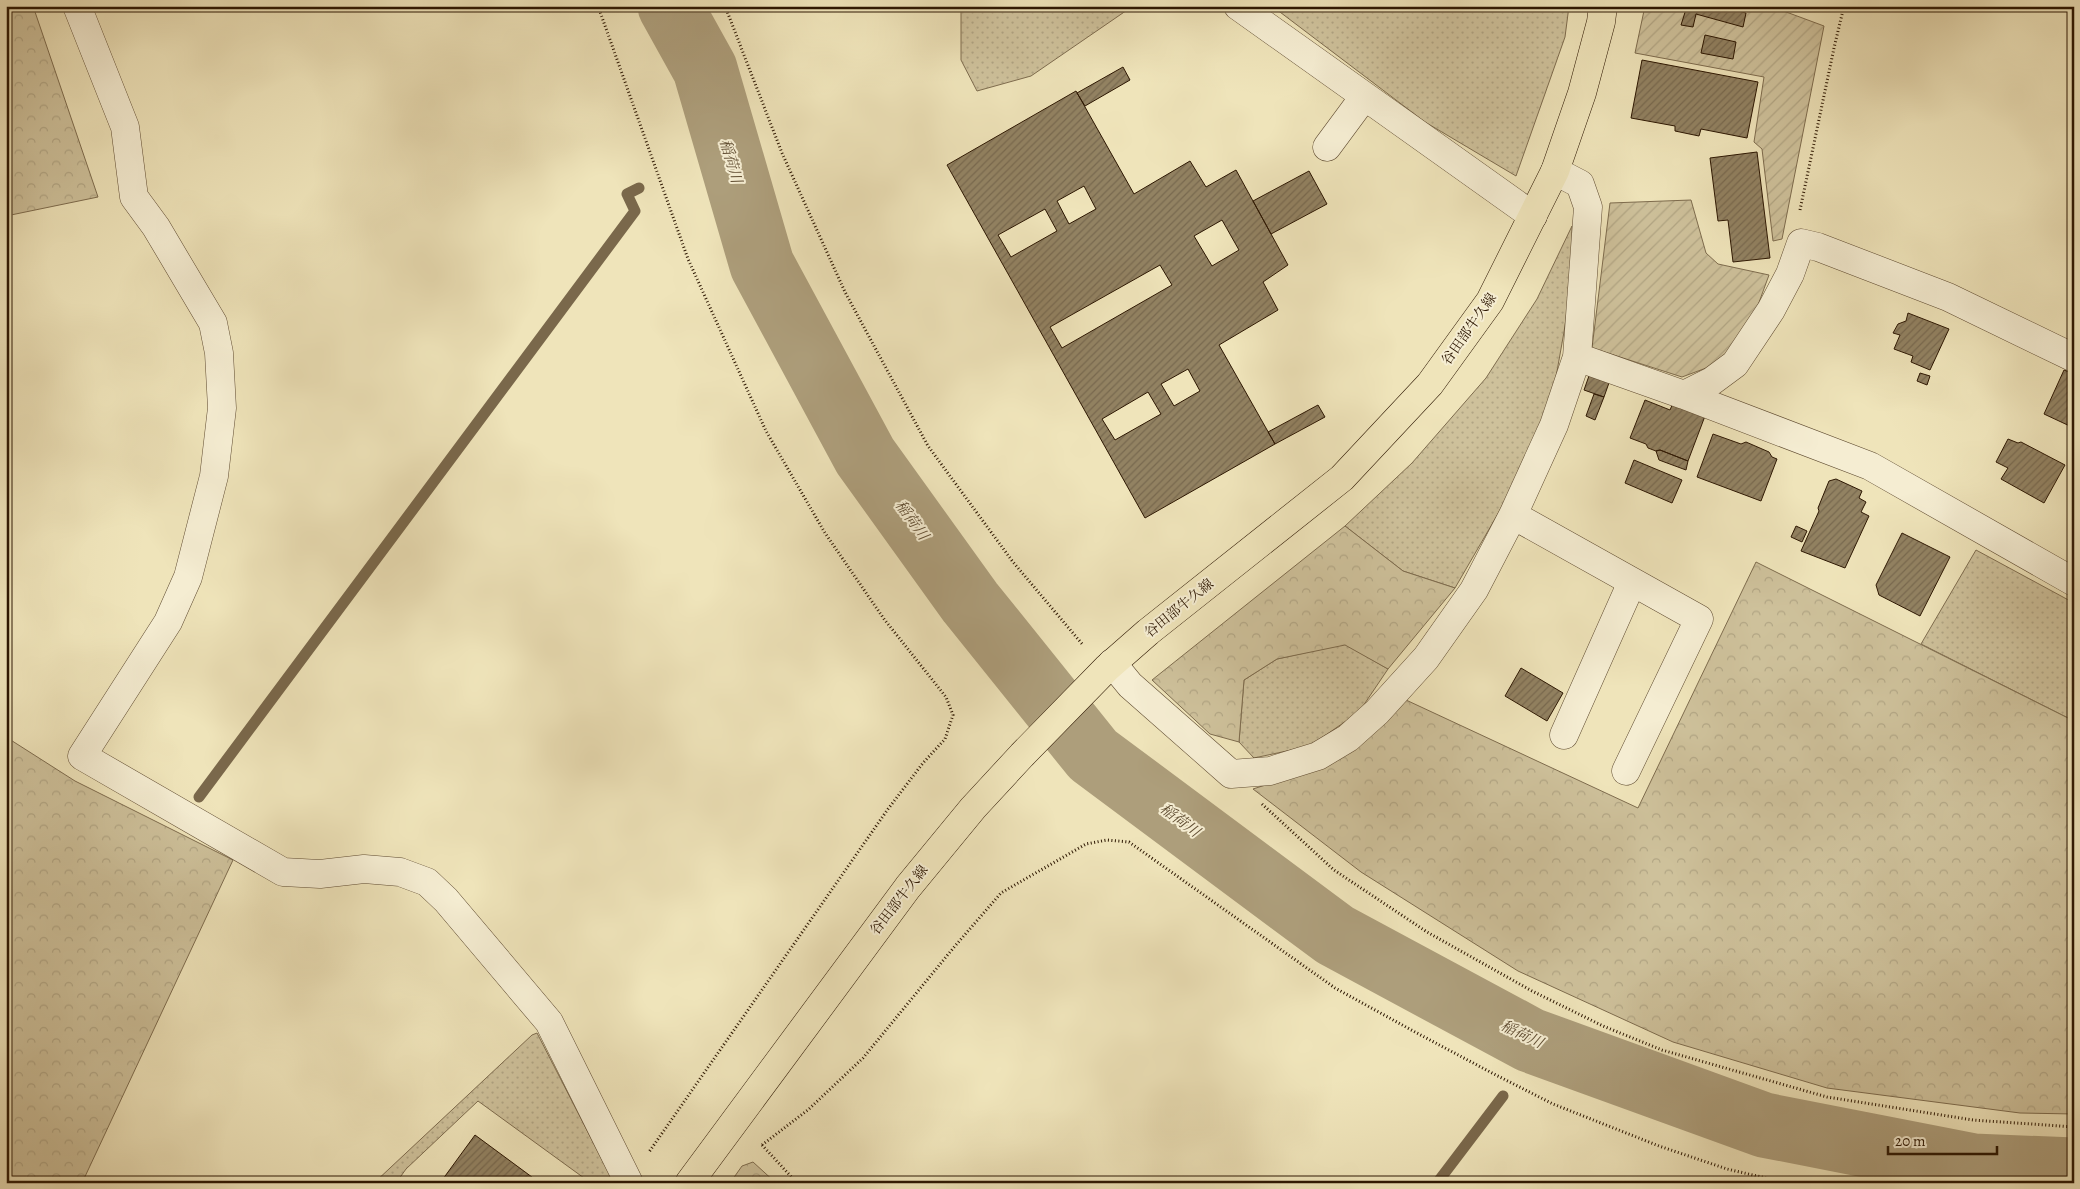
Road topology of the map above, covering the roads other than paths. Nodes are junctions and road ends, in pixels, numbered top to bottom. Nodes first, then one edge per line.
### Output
1 (77, 6) edge
2 (1238, 6) edge
3 (1603, 6) edge
4 (1364, 97) junction
5 (1327, 147) dead end
6 (1555, 171) junction
7 (1533, 216) junction
8 (1577, 357) junction
9 (2074, 358) edge
10 (1684, 395) junction
11 (1513, 515) junction
12 (1632, 582) junction
13 (2074, 582) edge
14 (1106, 669) junction
15 (1564, 735) dead end
16 (1626, 771) dead end
17 (629, 1182) edge
18 (689, 1183) edge

1 - 17 street
2 - 4 street
3 - 6 main road, 谷田部牛久線
4 - 5 street
4 - 7 street
6 - 7 main road, 谷田部牛久線
6 - 8 street
7 - 14 main road, 谷田部牛久線
8 - 10 street
8 - 11 street
9 - 10 street
10 - 13 street
11 - 12 street
11 - 14 street
12 - 15 street
12 - 16 street
14 - 18 main road, 谷田部牛久線

